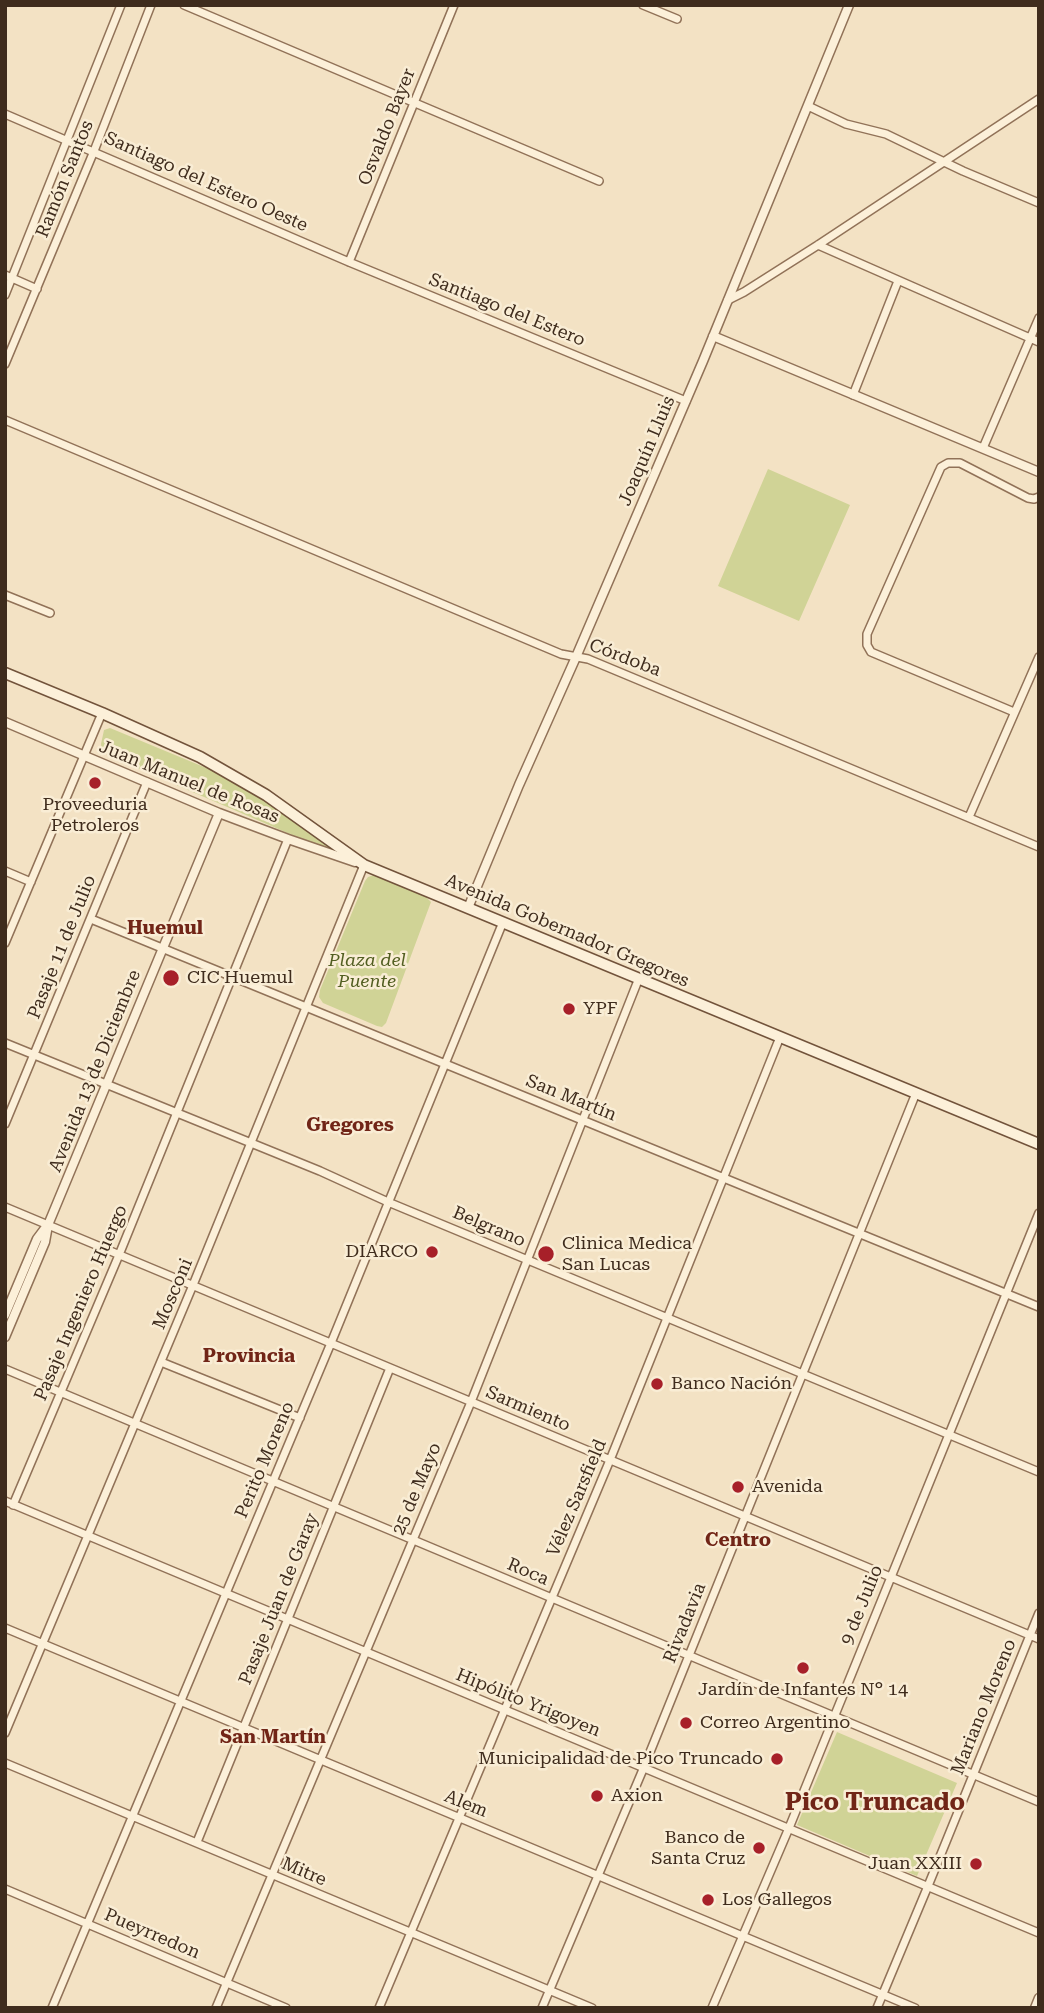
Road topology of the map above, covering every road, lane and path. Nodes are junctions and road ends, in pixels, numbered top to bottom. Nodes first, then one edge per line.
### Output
1 (121, 5) edge
2 (152, 5) edge
3 (184, 5) edge
4 (454, 5) edge
5 (643, 5) edge
6 (849, 5) edge
7 (677, 19) dead end
8 (1039, 99) edge
9 (414, 103) junction
10 (808, 106) junction
11 (5, 114) edge
12 (66, 139) junction
13 (94, 151) junction
14 (944, 162) junction
15 (598, 181) dead end
16 (1039, 203) edge
17 (818, 245) junction
18 (316, 247) joint
19 (349, 262) junction
20 (9, 277) edge
21 (898, 281) junction
22 (37, 289) junction
23 (5, 295) edge
24 (728, 300) junction
25 (1039, 318) edge
26 (713, 336) junction
27 (1030, 339) junction
28 (1039, 342) edge
29 (5, 364) edge
30 (853, 395) junction
31 (686, 401) junction
32 (5, 419) edge
33 (983, 448) junction
34 (1039, 472) edge
35 (1039, 497) edge
36 (5, 595) edge
37 (50, 613) dead end
38 (576, 657) junction
39 (1039, 657) edge
40 (5, 673) edge
41 (1014, 712) junction
42 (102, 713) junction
43 (5, 722) edge
44 (84, 756) junction
45 (147, 782) junction
46 (219, 813) junction
47 (968, 817) junction
48 (288, 839) junction
49 (1039, 847) edge
50 (364, 865) junction
51 (5, 871) edge
52 (31, 882) junction
53 (468, 908) junction
54 (91, 919) junction
55 (503, 922) junction
56 (5, 943) edge
57 (163, 948) junction
58 (233, 977) junction
59 (639, 978) junction
60 (307, 1007) junction
61 (780, 1037) junction
62 (5, 1043) edge
63 (34, 1055) junction
64 (445, 1063) junction
65 (107, 1085) junction
66 (916, 1093) junction
67 (177, 1112) junction
68 (583, 1120) junction
69 (5, 1124) edge
70 (251, 1143) junction
71 (1039, 1144) edge
72 (723, 1177) junction
73 (387, 1202) junction
74 (5, 1207) edge
75 (1039, 1213) edge
76 (48, 1225) junction
77 (860, 1233) junction
78 (119, 1255) junction
79 (527, 1260) junction
80 (193, 1285) junction
81 (1006, 1293) junction
82 (1039, 1307) edge
83 (5, 1315) edge
84 (666, 1318) junction
85 (5, 1337) edge
86 (331, 1343) junction
87 (161, 1362) junction
88 (390, 1368) junction
89 (5, 1369) edge
90 (803, 1374) junction
91 (60, 1393) junction
92 (471, 1402) junction
93 (300, 1418) junction
94 (135, 1424) junction
95 (949, 1435) junction
96 (610, 1460) junction
97 (1039, 1472) edge
98 (274, 1482) junction
99 (9, 1503) edge
100 (334, 1506) junction
101 (745, 1516) junction
102 (88, 1536) junction
103 (413, 1541) junction
104 (891, 1577) junction
105 (227, 1593) junction
106 (552, 1599) junction
107 (1039, 1613) edge
108 (289, 1619) junction
109 (5, 1629) edge
110 (1030, 1636) junction
111 (1039, 1639) edge
112 (43, 1644) junction
113 (366, 1653) junction
114 (689, 1655) junction
115 (181, 1702) junction
116 (505, 1711) junction
117 (834, 1716) junction
118 (243, 1728) junction
119 (5, 1732) edge
120 (320, 1761) junction
121 (5, 1763) edge
122 (644, 1767) junction
123 (974, 1774) junction
124 (1039, 1802) edge
125 (133, 1816) junction
126 (459, 1819) junction
127 (789, 1828) junction
128 (197, 1842) junction
129 (272, 1875) junction
130 (598, 1875) junction
131 (928, 1886) junction
132 (5, 1889) edge
133 (88, 1923) junction
134 (411, 1933) junction
135 (1039, 1933) edge
136 (742, 1936) junction
137 (226, 1983) junction
138 (550, 1990) junction
139 (883, 1994) junction
140 (1039, 1998) edge
141 (52, 2008) edge
142 (216, 2008) edge
143 (286, 2008) edge
144 (379, 2008) edge
145 (542, 2008) edge
146 (592, 2008) edge
147 (712, 2008) edge
148 (877, 2008) edge
149 (915, 2008) edge
150 (1035, 2008) edge

1 - 12 street, Ramón Santos
2 - 13 street, Ramón Santos
3 - 9 street
4 - 9 street, Osvaldo Bayer
5 - 7 street
6 - 10 street, Joaquín Lluis
8 - 14 street
9 - 15 street
9 - 19 street, Osvaldo Bayer
10 - 14 street
10 - 24 street, Joaquín Lluis
11 - 12 street, Santiago del Estero Oeste
12 - 13 street, Santiago del Estero Oeste
12 - 20 street, Ramón Santos
13 - 18 street, Santiago del Estero Oeste
13 - 22 street, Ramón Santos
14 - 16 street
14 - 17 street
17 - 21 street
17 - 24 street
18 - 19 street, Santiago del Estero
19 - 31 street, Santiago del Estero
20 - 22 street
20 - 23 street, Ramón Santos
21 - 27 street
21 - 30 street
22 - 29 street, Ramón Santos
24 - 26 street, Joaquín Lluis
25 - 27 street
26 - 30 street
26 - 31 street, Joaquín Lluis
27 - 28 street
27 - 33 street
30 - 33 street
31 - 38 street, Joaquín Lluis
32 - 38 street, Córdoba
33 - 34 street
35 - 41 street
36 - 37 street
38 - 47 street, Córdoba
38 - 53 street, Joaquín Lluis
39 - 41 street
40 - 42 main road, Avenida Gobernador Gregores
41 - 47 street
42 - 44 street
42 - 50 main road, Avenida Gobernador Gregores
43 - 44 street, Juan Manuel de Rosas
44 - 45 street, Juan Manuel de Rosas
44 - 52 street
45 - 46 street, Juan Manuel de Rosas
45 - 54 street, Pasaje 11 de Julio
46 - 48 street, Juan Manuel de Rosas
46 - 57 street, Avenida 13 de Diciembre
47 - 49 street, Córdoba
48 - 50 street, Juan Manuel de Rosas
48 - 58 street, Pasaje Ingeniero Huergo
50 - 53 main road, Avenida Gobernador Gregores
50 - 60 street, Mosconi
51 - 52 street
52 - 56 street
53 - 55 main road, Avenida Gobernador Gregores
54 - 57 street, San Martín
54 - 63 street, Pasaje 11 de Julio
55 - 59 main road, Avenida Gobernador Gregores
55 - 64 street, Perito Moreno
57 - 58 street, San Martín
57 - 65 street, Avenida 13 de Diciembre
58 - 60 street, San Martín
58 - 67 street, Pasaje Ingeniero Huergo
59 - 61 main road, Avenida Gobernador Gregores
59 - 68 street, 25 de Mayo
60 - 64 street, San Martín
60 - 70 street, Mosconi
61 - 66 main road, Avenida Gobernador Gregores
61 - 72 street, Vélez Sarsfield
62 - 63 street, Belgrano
63 - 65 street, Belgrano
63 - 69 street, Pasaje 11 de Julio
64 - 68 street, San Martín
64 - 73 street, Perito Moreno
65 - 67 street, Belgrano
65 - 76 street, Avenida 13 de Diciembre
66 - 71 main road, Avenida Gobernador Gregores
66 - 77 street, Rivadavia
67 - 70 street, Belgrano
67 - 78 street, Pasaje Ingeniero Huergo
68 - 72 street, San Martín
68 - 79 street, 25 de Mayo
70 - 73 street, Belgrano
70 - 80 street, Mosconi
72 - 77 street, San Martín
72 - 84 street, Vélez Sarsfield
73 - 79 street, Belgrano
73 - 86 street, Perito Moreno
74 - 76 street, Sarmiento
75 - 81 street, 9 de Julio
76 - 78 street, Sarmiento
76 - 83 street, Avenida 13 de Diciembre
76 - 85 street, Avenida 13 de Diciembre
77 - 81 street, San Martín
77 - 90 street, Rivadavia
78 - 80 street, Sarmiento
78 - 91 street, Pasaje Ingeniero Huergo
79 - 84 street, Belgrano
79 - 92 street, 25 de Mayo
80 - 86 street, Sarmiento
80 - 87 street, Mosconi
81 - 82 street, San Martín
81 - 95 street, 9 de Julio
84 - 90 street, Belgrano
84 - 96 street, Vélez Sarsfield
86 - 88 street, Sarmiento
86 - 93 street, Perito Moreno
87 - 93 street
87 - 94 street, Mosconi
88 - 92 street, Sarmiento
88 - 100 street, Pasaje Juan de Garay
89 - 91 street, Roca
90 - 95 street, Belgrano
90 - 101 street, Rivadavia
91 - 94 street, Roca
91 - 99 street, Pasaje Ingeniero Huergo
92 - 96 street, Sarmiento
92 - 103 street, 25 de Mayo
93 - 98 street, Perito Moreno
94 - 98 street, Roca
94 - 102 street, Mosconi
95 - 97 street, Belgrano
95 - 104 street, 9 de Julio
96 - 101 street, Sarmiento
96 - 106 street, Vélez Sarsfield
98 - 100 street, Roca
98 - 105 street, Perito Moreno
99 - 102 street, Hipólito Yrigoyen
100 - 103 street, Roca
100 - 108 street, Pasaje Juan de Garay
101 - 104 street, Sarmiento
101 - 114 street, Rivadavia
102 - 105 street, Hipólito Yrigoyen
102 - 112 street, Mosconi
103 - 106 street, Roca
103 - 113 street, 25 de Mayo
104 - 110 street, Sarmiento
104 - 117 street, 9 de Julio
105 - 108 street, Hipólito Yrigoyen
105 - 115 street, Perito Moreno
106 - 114 street, Roca
106 - 116 street, Vélez Sarsfield
107 - 110 street, Mariano Moreno
108 - 113 street, Hipólito Yrigoyen
108 - 118 street, Pasaje Juan de Garay
109 - 112 street, Alem
110 - 111 street, Sarmiento
110 - 123 street, Mariano Moreno
112 - 115 street, Alem
112 - 119 street, Mosconi
113 - 116 street, Hipólito Yrigoyen
113 - 120 street, 25 de Mayo
114 - 117 street, Roca
114 - 122 street, Rivadavia
115 - 118 street, Alem
115 - 125 street, Perito Moreno
116 - 122 street, Hipólito Yrigoyen
116 - 126 street, Vélez Sarsfield
117 - 123 street, Roca
117 - 127 street, 9 de Julio
118 - 120 street, Alem
118 - 128 street, Pasaje Juan de Garay
120 - 126 street, Alem
120 - 129 street, 25 de Mayo
121 - 125 street, Mitre
122 - 127 street, Hipólito Yrigoyen
122 - 130 street, Rivadavia
123 - 124 street, Roca
123 - 131 street, Mariano Moreno
125 - 128 street, Mitre
125 - 133 street, Perito Moreno
126 - 130 street, Alem
126 - 134 street, Vélez Sarsfield
127 - 131 street, Hipólito Yrigoyen
127 - 136 street, 9 de Julio
128 - 129 street, Mitre
129 - 134 street, Mitre
129 - 137 street, 25 de Mayo
130 - 136 street, Alem
130 - 138 street, Rivadavia
131 - 135 street, Hipólito Yrigoyen
131 - 139 street, Mariano Moreno
132 - 133 street, Pueyrredon
133 - 137 street, Pueyrredon
133 - 141 street, Perito Moreno
134 - 138 street, Mitre
134 - 144 street, Vélez Sarsfield
136 - 139 street, Alem
136 - 147 street, 9 de Julio
137 - 142 street, 25 de Mayo
137 - 143 street, Pueyrredon
138 - 145 street, Rivadavia
138 - 146 street, Mitre
139 - 148 street, Mariano Moreno
139 - 149 street, Alem
140 - 150 street

